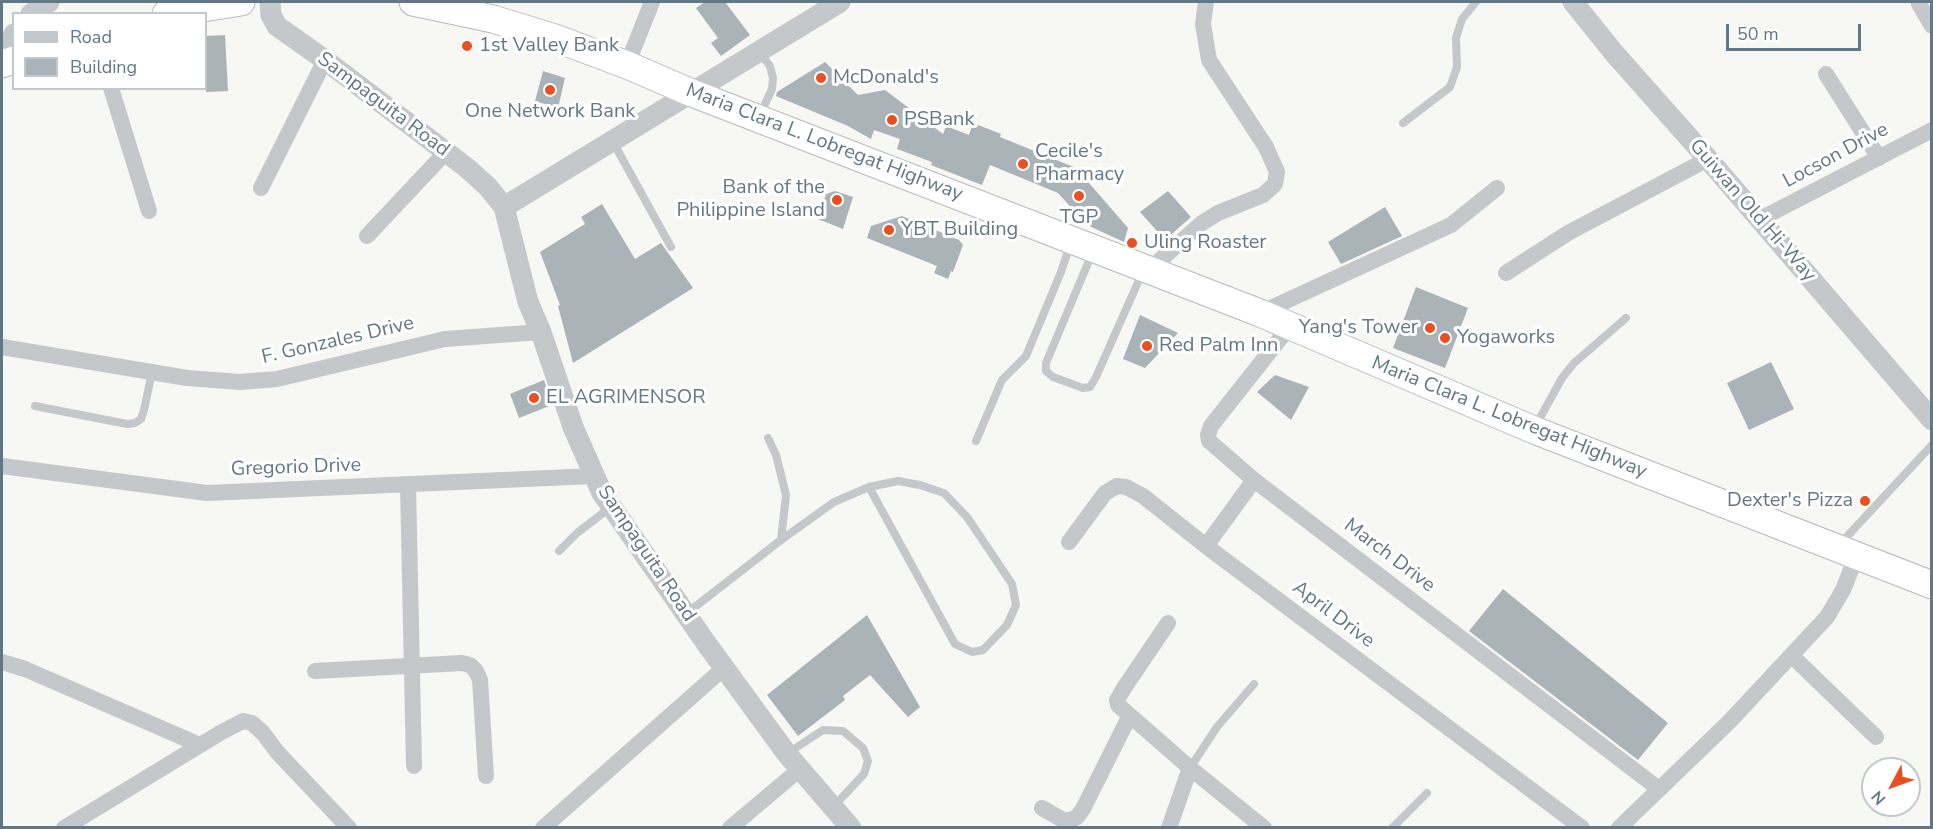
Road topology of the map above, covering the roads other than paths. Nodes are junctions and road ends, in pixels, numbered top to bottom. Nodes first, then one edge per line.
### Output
1 (49, 2) edge
2 (242, 2) edge
3 (270, 2) edge
4 (413, 2) edge
5 (652, 2) edge
6 (840, 2) edge
7 (1206, 2) edge
8 (1476, 2) edge
9 (1573, 2) edge
10 (1919, 4) dead end
11 (34, 12) edge
12 (179, 12) edge
13 (1932, 26) edge
14 (758, 51) junction
15 (325, 60) junction
16 (627, 65) junction
17 (1826, 74) dead end
18 (112, 90) edge
19 (692, 93) junction
20 (758, 118) junction
21 (1403, 123) dead end
22 (1932, 130) edge
23 (612, 141) junction
24 (446, 152) junction
25 (1879, 158) junction
26 (1708, 159) junction
27 (261, 188) dead end
28 (1497, 188) dead end
29 (504, 207) junction
30 (149, 211) dead end
31 (1760, 219) junction
32 (367, 236) dead end
33 (1083, 243) junction
34 (671, 247) dead end
35 (1147, 268) junction
36 (1506, 273) dead end
37 (1260, 313) junction
38 (1626, 318) dead end
39 (1290, 326) junction
40 (541, 332) junction
41 (2, 347) edge
42 (152, 372) junction
43 (35, 406) dead end
44 (1932, 420) edge
45 (1534, 430) junction
46 (768, 438) dead end
47 (976, 441) dead end
48 (1932, 445) edge
49 (2, 466) edge
50 (594, 476) junction
51 (1254, 480) junction
52 (408, 485) junction
53 (869, 487) junction
54 (611, 507) junction
55 (781, 540) junction
56 (1069, 542) dead end
57 (1206, 546) junction
58 (559, 551) dead end
59 (1846, 553) junction
60 (1932, 585) edge
61 (687, 613) junction
62 (1168, 623) dead end
63 (1792, 656) junction
64 (2, 662) edge
65 (412, 665) junction
66 (724, 668) junction
67 (315, 671) dead end
68 (1254, 684) dead end
69 (1129, 717) junction
70 (1876, 737) dead end
71 (200, 745) junction
72 (794, 761) junction
73 (414, 766) dead end
74 (1190, 768) junction
75 (486, 776) dead end
76 (1659, 789) junction
77 (1427, 793) dead end
78 (833, 807) junction
79 (1042, 808) dead end
80 (1632, 815) junction
81 (64, 828) edge
82 (349, 828) edge
83 (543, 828) edge
84 (730, 828) edge
85 (851, 828) edge
86 (1168, 828) edge
87 (1264, 828) edge
88 (1392, 828) edge
89 (1582, 828) edge
90 (1619, 828) edge
91 (1644, 828) edge

1 - 11 street
2 - 12 highway
3 - 15 street, Sampaguita Road
4 - 16 highway, Maria Clara L. Lobregat Highway
5 - 16 street
6 - 14 street
7 - 35 street
8 - 21 lane
9 - 26 street, Guiwan Old Hi-Way
10 - 13 street
14 - 19 street
14 - 20 lane
15 - 24 street, Sampaguita Road
15 - 27 street
16 - 19 highway, Maria Clara L. Lobregat Highway
17 - 25 street
18 - 30 street
19 - 20 highway, Maria Clara L. Lobregat Highway
19 - 23 street
20 - 33 highway, Maria Clara L. Lobregat Highway
22 - 25 street, Locson Drive
23 - 29 street
23 - 34 lane
24 - 29 street, Sampaguita Road
24 - 32 street
25 - 31 street, Locson Drive
26 - 31 street, Guiwan Old Hi-Way
26 - 36 street
28 - 37 street
29 - 40 street, Sampaguita Road
31 - 44 street, Guiwan Old Hi-Way
33 - 35 highway, Maria Clara L. Lobregat Highway
33 - 35 lane
33 - 47 lane
35 - 37 highway, Maria Clara L. Lobregat Highway
37 - 39 highway, Maria Clara L. Lobregat Highway
38 - 45 lane
39 - 45 highway, Maria Clara L. Lobregat Highway
39 - 51 street, March Drive
40 - 42 street, F. Gonzales Drive
40 - 50 street, Sampaguita Road
41 - 42 street, F. Gonzales Drive
42 - 43 lane
45 - 59 highway, Maria Clara L. Lobregat Highway
46 - 55 lane
48 - 59 lane
49 - 52 street, Gregorio Drive
50 - 52 street, Gregorio Drive
50 - 54 street, Sampaguita Road
51 - 57 street
51 - 76 street, March Drive
52 - 65 street
53 - 53 lane
53 - 55 lane
54 - 58 lane
54 - 61 street, Sampaguita Road
55 - 61 lane
56 - 57 street, April Drive
57 - 89 street, April Drive
59 - 60 highway, Maria Clara L. Lobregat Highway
59 - 63 street
61 - 66 street, Sampaguita Road
62 - 69 street
63 - 70 street
63 - 76 street
64 - 71 street
65 - 67 street
65 - 73 street
65 - 75 street
66 - 72 street, Sampaguita Road
66 - 83 street
68 - 74 lane
69 - 74 street
69 - 79 street
71 - 81 street
71 - 82 street
72 - 78 street, Sampaguita Road
72 - 78 lane
72 - 84 street
74 - 86 street
74 - 87 street
76 - 80 street
77 - 88 lane
78 - 85 street, Sampaguita Road
80 - 90 street
80 - 91 street

